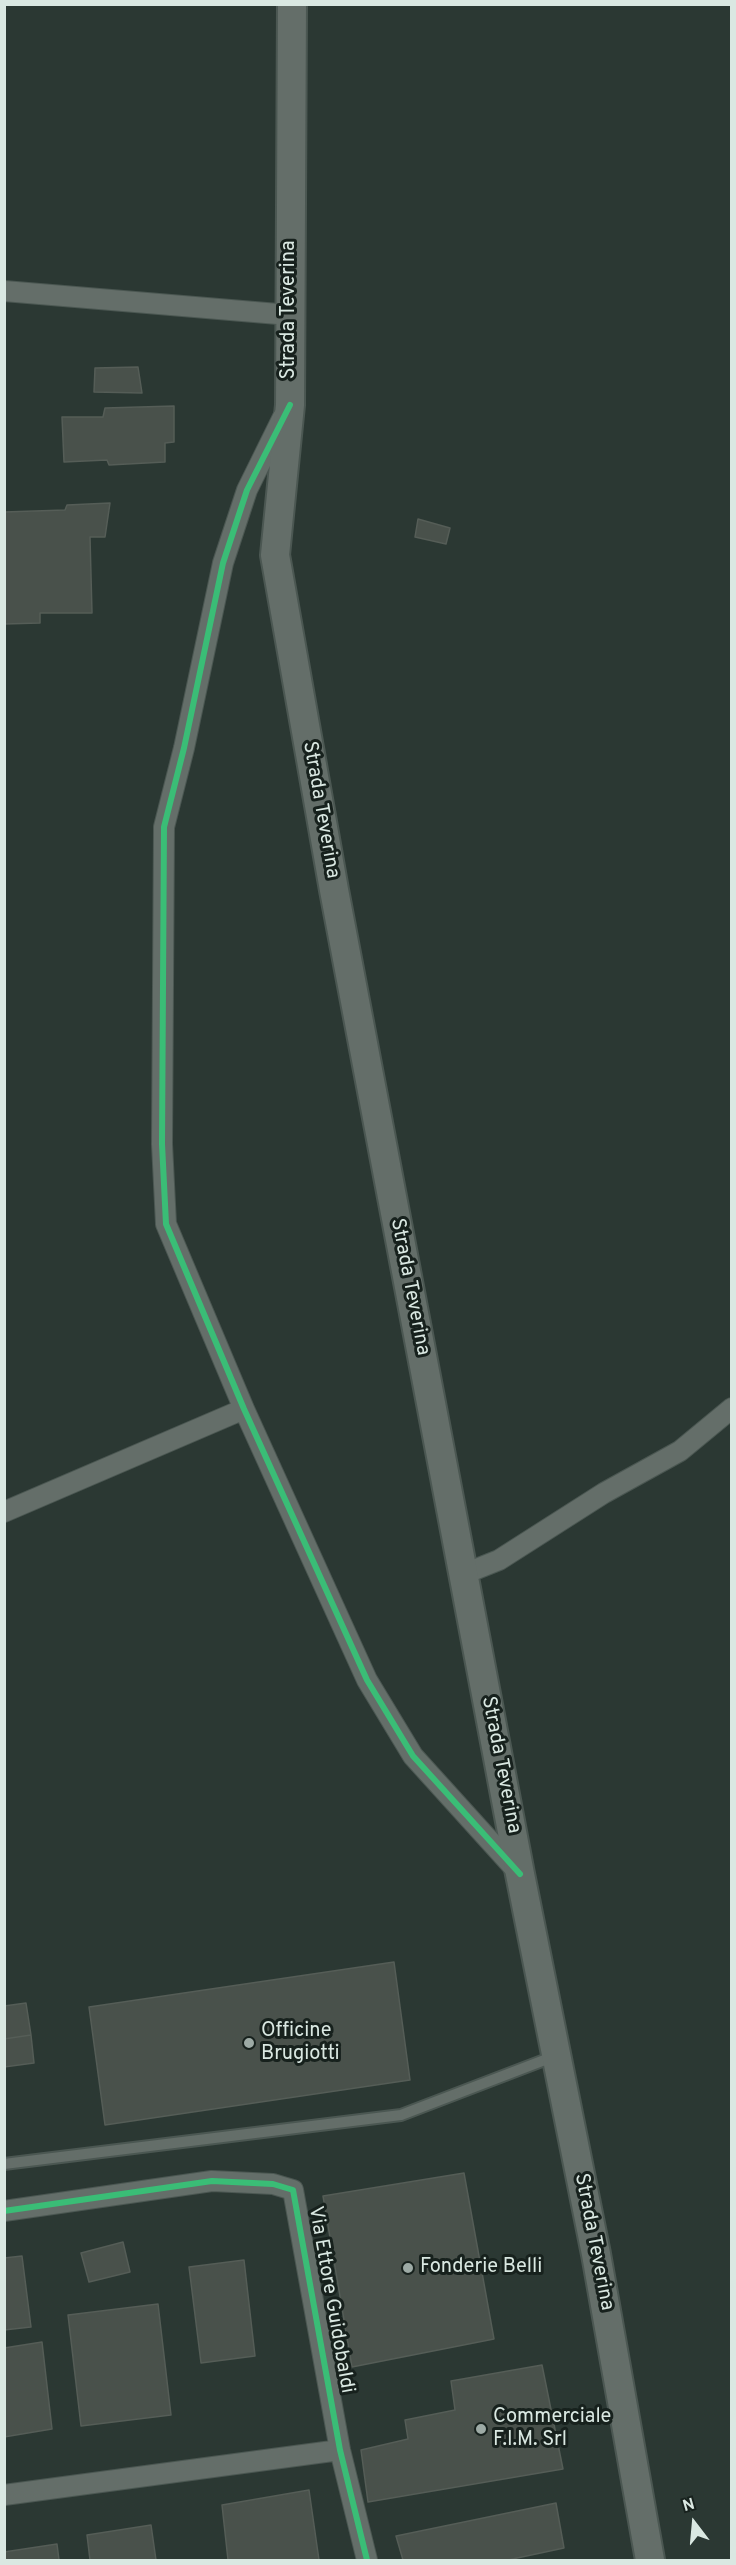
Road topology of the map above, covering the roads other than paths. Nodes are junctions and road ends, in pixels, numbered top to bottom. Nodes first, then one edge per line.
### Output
1 (292, 4) edge
2 (4, 291) edge
3 (290, 315) junction
4 (290, 405) junction
5 (732, 1408) edge
6 (244, 1409) junction
7 (4, 1512) edge
8 (464, 1574) junction
9 (520, 1874) junction
10 (555, 2056) junction
11 (4, 2164) edge
12 (4, 2211) edge
13 (340, 2450) junction
14 (4, 2495) edge
15 (367, 2560) edge
16 (650, 2560) edge

1 - 3 main road, Strada Teverina
2 - 3 street
3 - 4 main road, Strada Teverina
4 - 6 street
4 - 8 main road, Strada Teverina
5 - 8 street
6 - 7 street
6 - 9 street
8 - 9 main road, Strada Teverina
9 - 10 main road, Strada Teverina
10 - 11 lane
10 - 16 main road, Strada Teverina
12 - 13 street, Via Ettore Guidobaldi
13 - 14 street
13 - 15 street, Via Ettore Guidobaldi

